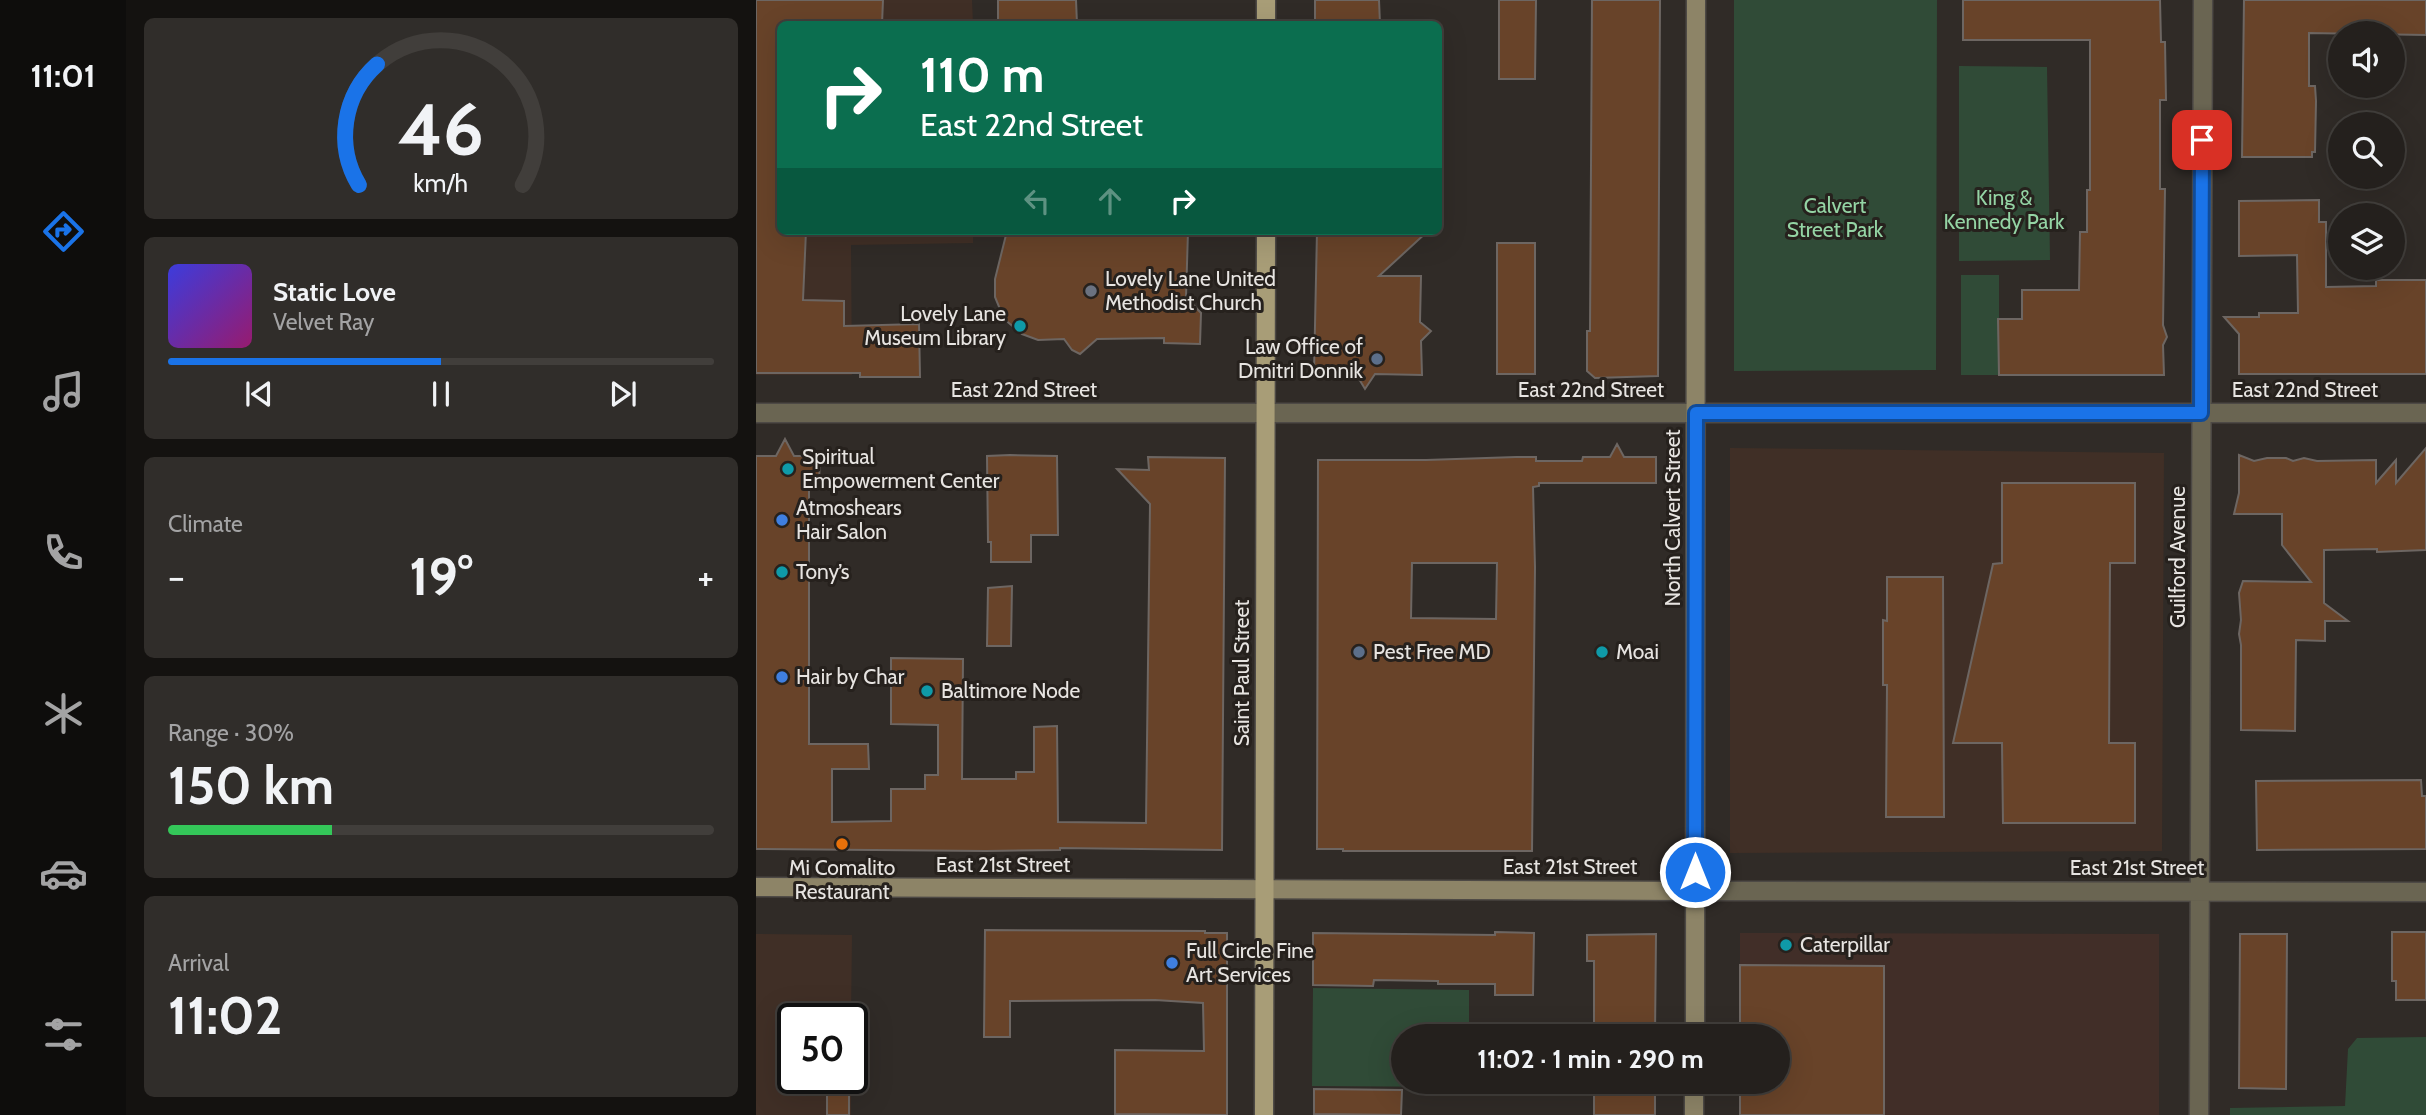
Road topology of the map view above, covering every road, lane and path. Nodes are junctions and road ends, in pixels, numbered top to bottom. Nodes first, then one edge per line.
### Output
1 (1266, 0) edge
2 (1696, 0) edge
3 (2203, 0) edge
4 (1266, 21) edge
5 (1266, 235) edge
6 (1265, 412) junction
7 (756, 413) edge
8 (1696, 413) junction
9 (2201, 413) junction
10 (2426, 413) edge
11 (756, 887) edge
12 (1264, 889) junction
13 (1695, 891) junction
14 (2200, 891) junction
15 (2426, 892) edge
16 (1695, 1024) edge
17 (1695, 1094) edge
18 (1264, 1115) edge
19 (1694, 1115) edge
20 (2199, 1115) edge

1 - 4 main road
2 - 8 main road, North Calvert Street
3 - 9 street, Guilford Avenue
5 - 6 main road, Saint Paul Street
6 - 7 street, East 22nd Street
6 - 8 street, East 22nd Street
6 - 12 main road, Saint Paul Street
8 - 9 street, East 22nd Street
8 - 13 main road, North Calvert Street
9 - 10 street, East 22nd Street
9 - 14 street, Guilford Avenue
11 - 12 main road, East 21st Street
12 - 13 main road, East 21st Street
12 - 18 main road, Saint Paul Street
13 - 14 street, East 21st Street
13 - 16 main road, North Calvert Street
14 - 15 street, East 21st Street
14 - 20 street, Guilford Avenue
17 - 19 main road

